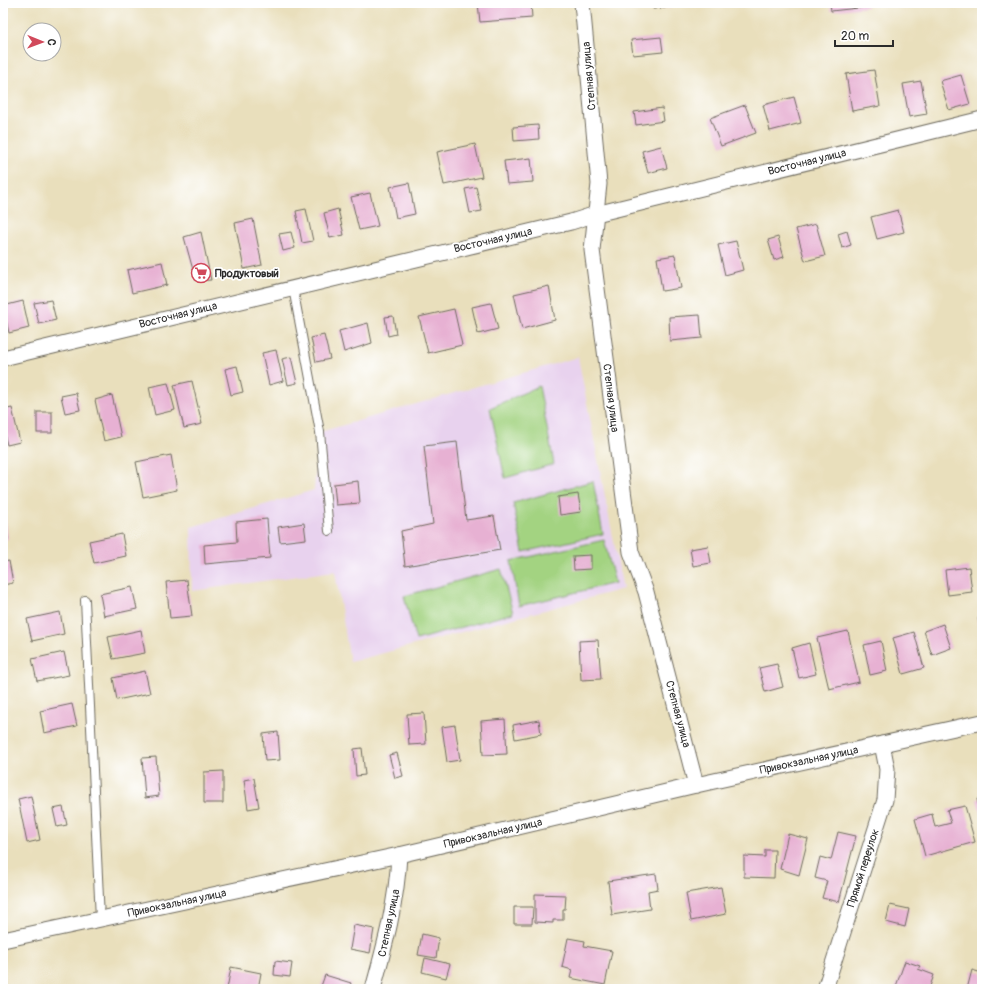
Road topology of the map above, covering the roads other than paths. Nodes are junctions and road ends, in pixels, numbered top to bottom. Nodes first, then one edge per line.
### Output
1 (582, 3) edge
2 (982, 118) edge
3 (596, 214) junction
4 (293, 288) junction
5 (3, 358) edge
6 (329, 531) dead end
7 (84, 600) dead end
8 (982, 722) edge
9 (882, 744) junction
10 (696, 784) junction
11 (399, 855) junction
12 (100, 919) junction
13 (3, 940) edge
14 (373, 989) edge
15 (825, 989) edge

1 - 3 street, Степная улица
2 - 3 street, Восточная улица
3 - 4 street, Восточная улица
3 - 10 street, Степная улица
4 - 5 street, Восточная улица
4 - 6 lane
7 - 12 lane
8 - 9 street, Привокзальная улица
9 - 10 street, Привокзальная улица
9 - 15 street, Прямой переулок
10 - 11 street, Привокзальная улица
11 - 12 street, Привокзальная улица
11 - 14 street, Степная улица
12 - 13 street, Привокзальная улица

